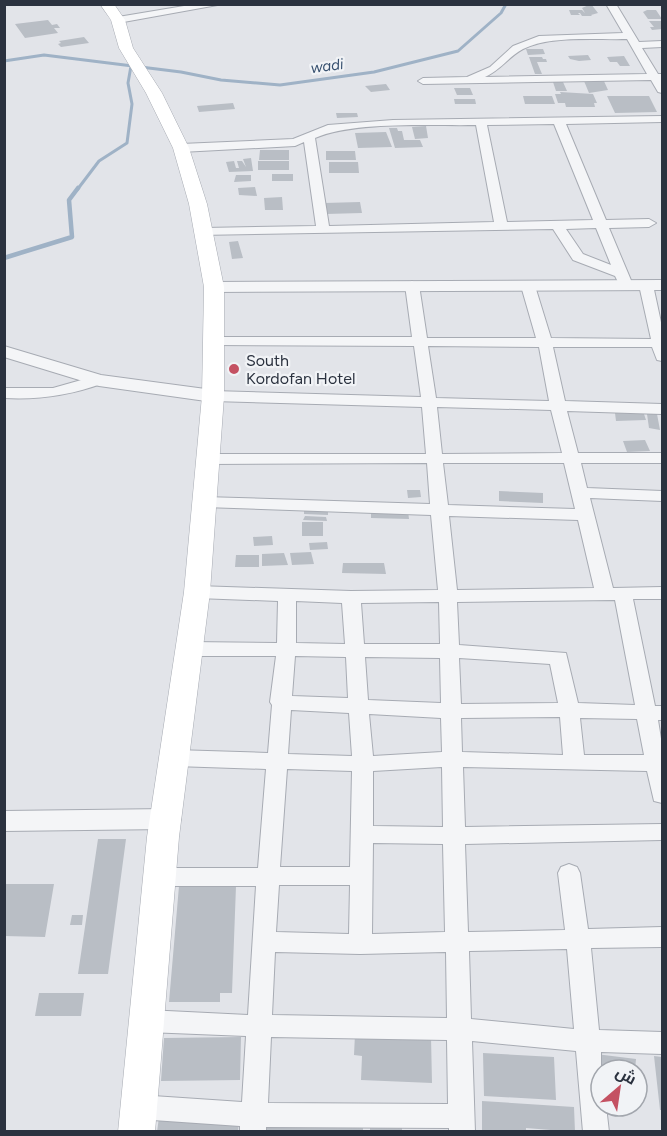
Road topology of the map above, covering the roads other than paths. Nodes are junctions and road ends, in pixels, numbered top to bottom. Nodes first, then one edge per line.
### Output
1 (107, 4) edge
2 (218, 4) edge
3 (611, 4) edge
4 (118, 20) junction
5 (632, 40) junction
6 (663, 44) edge
7 (660, 77) edge
8 (423, 81) dead end
9 (461, 82) junction
10 (663, 90) edge
11 (663, 119) edge
12 (559, 121) junction
13 (481, 122) junction
14 (309, 136) junction
15 (181, 148) junction
16 (601, 223) junction
17 (649, 223) dead end
18 (556, 224) junction
19 (501, 226) junction
20 (323, 229) junction
21 (204, 232) junction
22 (624, 279) junction
23 (412, 285) junction
24 (654, 285) edge
25 (528, 286) junction
26 (214, 287) junction
27 (420, 340) junction
28 (213, 341) junction
29 (545, 342) junction
30 (662, 348) edge
31 (4, 351) edge
32 (99, 380) junction
33 (4, 393) edge
34 (213, 396) junction
35 (429, 402) junction
36 (558, 406) junction
37 (663, 409) edge
38 (663, 458) edge
39 (208, 459) junction
40 (435, 459) junction
41 (571, 459) junction
42 (580, 493) junction
43 (663, 496) edge
44 (204, 502) junction
45 (440, 509) junction
46 (585, 514) junction
47 (196, 592) junction
48 (663, 593) edge
49 (614, 594) junction
50 (286, 596) junction
51 (448, 596) junction
52 (351, 597) junction
53 (189, 649) junction
54 (354, 650) junction
55 (286, 651) junction
56 (449, 651) junction
57 (280, 702) junction
58 (361, 708) junction
59 (569, 710) junction
60 (451, 711) junction
61 (654, 712) edge
62 (175, 758) junction
63 (452, 759) junction
64 (277, 760) junction
65 (574, 763) junction
66 (655, 763) junction
67 (363, 764) junction
68 (663, 795) edge
69 (166, 819) junction
70 (4, 821) edge
71 (663, 832) edge
72 (361, 834) junction
73 (454, 836) junction
74 (569, 873) dead end
75 (360, 876) junction
76 (161, 877) junction
77 (268, 877) junction
78 (663, 937) edge
79 (578, 940) junction
80 (265, 942) junction
81 (457, 942) junction
82 (360, 944) junction
83 (147, 1021) junction
84 (260, 1026) junction
85 (459, 1029) junction
86 (586, 1041) junction
87 (663, 1043) edge
88 (137, 1119) edge
89 (254, 1123) edge
90 (462, 1124) edge
91 (596, 1131) edge

1 - 4 main road
2 - 4 street
3 - 5 street
4 - 15 main road
5 - 6 street
5 - 7 street
5 - 9 street
7 - 9 street
7 - 10 street
8 - 9 street
11 - 12 street
12 - 13 street
12 - 16 street
13 - 14 street
13 - 19 street
14 - 15 street
14 - 20 street
15 - 21 main road
16 - 17 street
16 - 18 street
16 - 22 street
18 - 19 street
18 - 22 street
19 - 20 street
20 - 21 street
21 - 26 main road
22 - 24 street
22 - 25 street
23 - 25 street
23 - 26 street
23 - 27 street
24 - 30 street
25 - 29 street
26 - 28 main road
27 - 28 street
27 - 29 street
27 - 35 street
28 - 34 main road
29 - 30 street
29 - 36 street
31 - 32 street
32 - 33 street
32 - 34 street
34 - 35 street
34 - 39 main road
35 - 36 street
35 - 40 street
36 - 37 street
36 - 41 street
38 - 41 street
39 - 40 street
39 - 44 main road
40 - 41 street
40 - 45 street
41 - 42 street
42 - 43 street
42 - 46 street
44 - 45 street
44 - 47 main road
45 - 46 street
45 - 51 street
46 - 49 street
47 - 50 street
47 - 53 main road
48 - 49 street
49 - 51 street
49 - 61 street
50 - 52 street
50 - 55 street
51 - 52 street
51 - 56 street
52 - 54 street
53 - 55 street
53 - 62 main road
54 - 55 street
54 - 56 street
54 - 58 street
55 - 57 street
56 - 59 street
56 - 60 street
57 - 58 street
57 - 64 street
58 - 60 street
58 - 67 street
59 - 60 street
59 - 61 street
59 - 65 street
60 - 63 street
61 - 66 street
62 - 64 street
62 - 69 main road
63 - 65 street
63 - 67 street
63 - 73 street
64 - 67 street
64 - 77 street
65 - 66 street
66 - 68 street
67 - 72 street
69 - 70 street
69 - 76 main road
71 - 73 street
72 - 73 street
72 - 75 street
73 - 81 street
74 - 79 street
75 - 77 street
75 - 82 street
76 - 77 street
76 - 83 main road
77 - 80 street
78 - 79 street
79 - 81 street
79 - 86 street
80 - 82 street
80 - 84 street
81 - 82 street
81 - 85 street
83 - 84 street
83 - 88 main road
84 - 85 street
84 - 89 street
85 - 86 street
85 - 90 street
86 - 87 street
86 - 91 street
88 - 89 street
89 - 90 street

